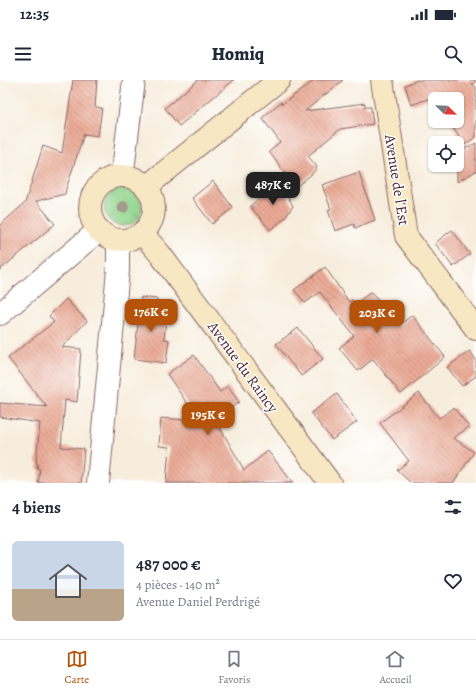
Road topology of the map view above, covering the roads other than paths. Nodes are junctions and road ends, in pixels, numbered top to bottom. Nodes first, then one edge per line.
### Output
1 (134, 80) edge
2 (279, 80) edge
3 (382, 80) edge
4 (121, 176) junction
5 (146, 187) junction
6 (142, 232) junction
7 (108, 235) junction
8 (0, 314) edge
9 (476, 329) edge
10 (98, 483) edge
11 (330, 483) edge

1 - 4 street
2 - 5 street
3 - 9 street, Avenue de l'Est
4 - 5 street
4 - 7 street
5 - 6 street
6 - 7 street
6 - 11 street, Avenue du Raincy
7 - 8 street
7 - 10 street

